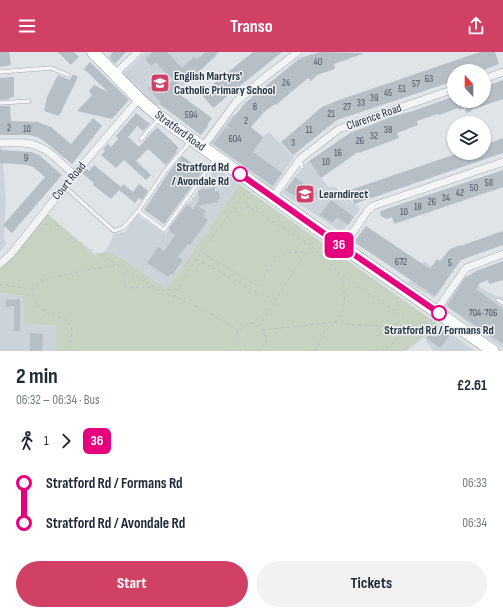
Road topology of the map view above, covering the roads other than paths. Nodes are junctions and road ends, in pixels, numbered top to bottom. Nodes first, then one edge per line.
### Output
1 (94, 52) edge
2 (138, 52) edge
3 (298, 52) edge
4 (0, 72) edge
5 (503, 72) edge
6 (115, 74) junction
7 (68, 76) dead end
8 (491, 76) edge
9 (447, 91) edge
10 (139, 99) junction
11 (29, 101) dead end
12 (0, 103) edge
13 (160, 117) junction
14 (141, 139) dead end
15 (192, 140) junction
16 (0, 143) edge
17 (202, 148) junction
18 (217, 158) junction
19 (300, 159) junction
20 (503, 162) edge
21 (302, 167) dead end
22 (74, 175) junction
23 (64, 186) junction
24 (273, 197) junction
25 (138, 211) junction
26 (343, 247) junction
27 (503, 254) edge
28 (0, 264) edge
29 (498, 300) dead end
30 (503, 303) edge
31 (439, 313) junction
32 (492, 351) edge

1 - 6 highway, Stratford Road
2 - 6 street
3 - 17 street
4 - 7 lane
5 - 8 street
6 - 10 highway, Stratford Road
9 - 19 street, Clarence Road
10 - 13 highway, Stratford Road
10 - 22 street, Court Road
11 - 12 lane
13 - 14 lane
13 - 15 highway, Stratford Road
15 - 17 highway, Stratford Road
15 - 25 lane
16 - 22 street
17 - 18 highway, Stratford Road
18 - 24 highway, Stratford Road
18 - 25 lane
19 - 21 lane
19 - 24 street, Clarence Road
20 - 26 street
22 - 23 street, Court Road
23 - 25 lane
23 - 28 street, Court Road
24 - 26 highway, Stratford Road
26 - 31 highway, Stratford Road
27 - 31 street
29 - 30 lane
31 - 32 highway, Stratford Road

